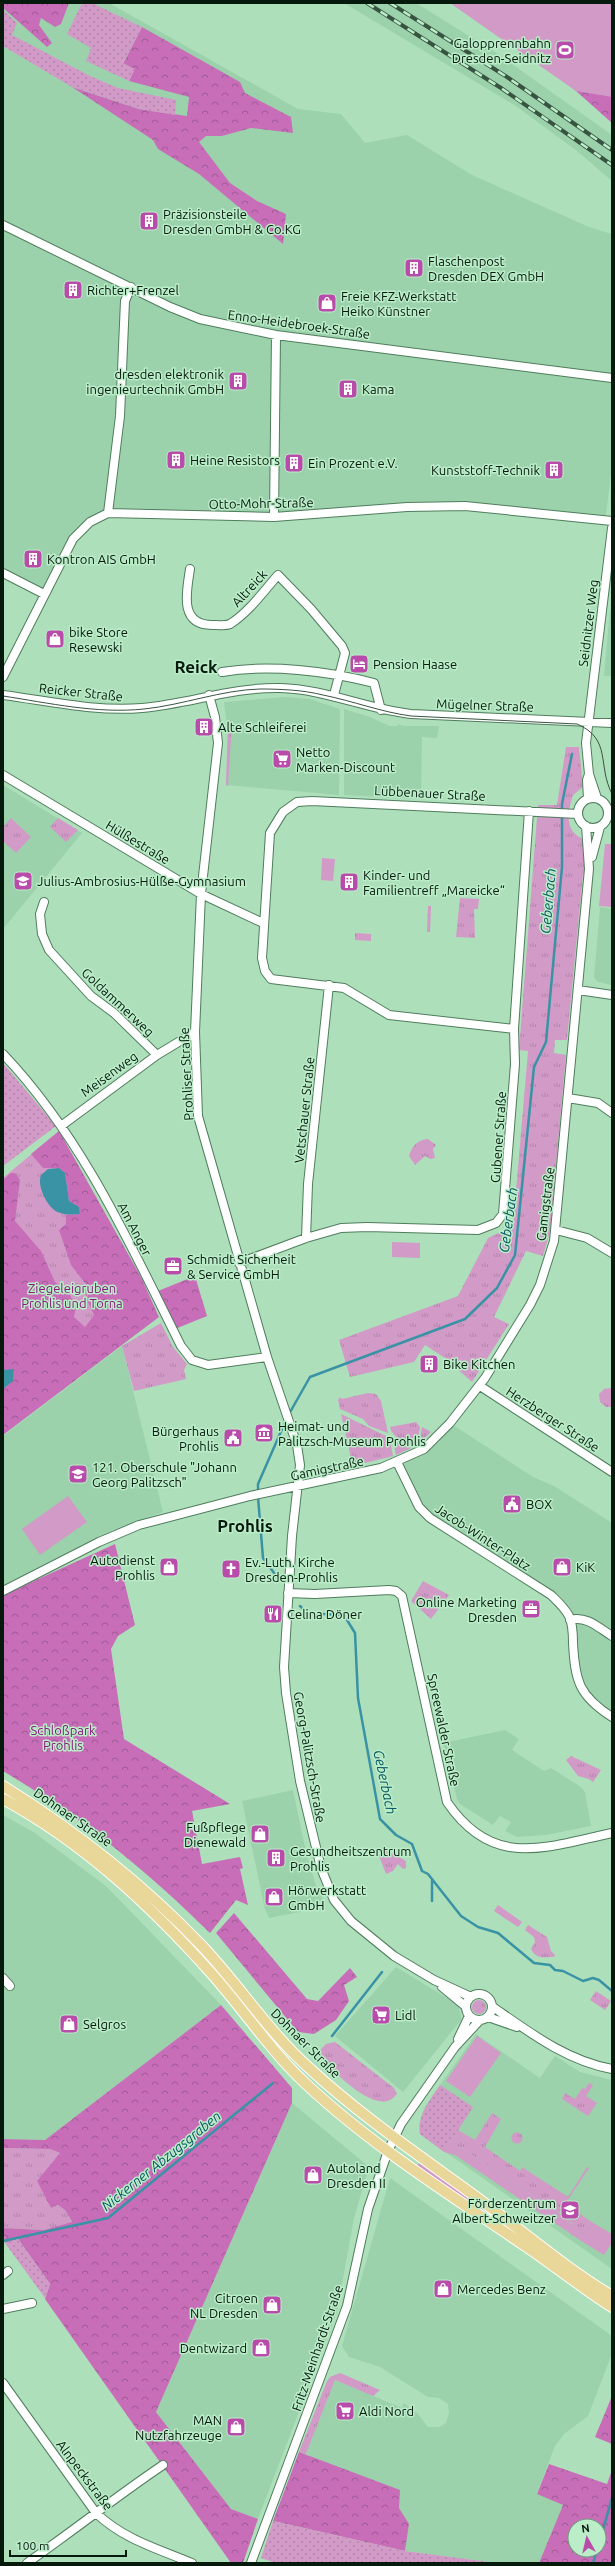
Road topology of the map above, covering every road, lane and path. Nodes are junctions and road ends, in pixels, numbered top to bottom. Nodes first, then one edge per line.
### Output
1 (3, 225) edge
2 (132, 287) junction
3 (276, 335) junction
4 (612, 378) edge
5 (108, 513) junction
6 (274, 517) junction
7 (612, 521) edge
8 (612, 528) edge
9 (190, 569) dead end
10 (3, 573) edge
11 (44, 594) junction
12 (222, 672) dead end
13 (341, 674) junction
14 (3, 677) edge
15 (3, 695) edge
16 (209, 695) junction
17 (334, 696) junction
18 (381, 710) junction
19 (589, 722) junction
20 (612, 723) edge
21 (3, 775) edge
22 (592, 798) junction
23 (529, 811) junction
24 (610, 812) edge
25 (578, 814) junction
26 (606, 823) edge
27 (586, 826) junction
28 (589, 869) junction
29 (201, 894) junction
30 (44, 902) dead end
31 (263, 923) junction
32 (329, 985) junction
33 (578, 990) junction
34 (612, 995) edge
35 (514, 1029) junction
36 (194, 1032) junction
37 (3, 1054) edge
38 (157, 1055) junction
39 (568, 1098) junction
40 (612, 1113) edge
41 (61, 1126) junction
42 (556, 1230) junction
43 (306, 1238) junction
44 (612, 1253) edge
45 (239, 1263) junction
46 (267, 1357) junction
47 (480, 1386) junction
48 (397, 1462) junction
49 (612, 1472) edge
50 (299, 1486) junction
51 (3, 1591) edge
52 (288, 1593) junction
53 (570, 1620) junction
54 (612, 1636) edge
55 (612, 1717) edge
56 (3, 1786) edge
57 (3, 1799) edge
58 (612, 1833) edge
59 (3, 1978) edge
60 (434, 1980) junction
61 (10, 1986) dead end
62 (471, 1996) junction
63 (465, 2006) junction
64 (492, 2007) junction
65 (469, 2016) junction
66 (488, 2017) junction
67 (479, 2021) junction
68 (526, 2030) junction
69 (455, 2047) junction
70 (612, 2069) edge
71 (394, 2137) junction
72 (388, 2151) junction
73 (612, 2296) edge
74 (32, 2303) dead end
75 (612, 2307) edge
76 (3, 2309) edge
77 (3, 2382) edge
78 (163, 2464) dead end
79 (96, 2513) junction
80 (28, 2563) edge
81 (192, 2563) edge
82 (251, 2563) edge

1 - 2 street, Enno-Heidebroek-Straße
2 - 3 street, Enno-Heidebroek-Straße
2 - 5 street
3 - 4 street, Enno-Heidebroek-Straße
3 - 6 street
5 - 6 street, Otto-Mohr-Straße
5 - 11 street, Otto-Mohr-Straße
6 - 7 street, Otto-Mohr-Straße
8 - 19 street, Seidnitzer Weg
9 - 13 street, Altreick
10 - 11 street
11 - 14 street, Otto-Mohr-Straße
12 - 13 street
13 - 17 street, Altreick
13 - 18 street
15 - 16 street, Reicker Straße
16 - 17 street
16 - 29 street, Prohliser Straße
17 - 18 street
18 - 19 street, Mügelner Straße
19 - 20 street, Mügelner Straße
19 - 22 street, Gamigstraße
21 - 29 street, Hülßestraße
22 - 24 street, Gamigstraße
22 - 25 street
23 - 25 street, Lübbenauer Straße
23 - 31 street, Lübbenauer Straße
23 - 35 street, Gubener Straße
24 - 26 street, Gamigstraße
25 - 27 street, Gamigstraße
26 - 27 street
26 - 28 street, Gamigstraße
27 - 28 street, Gamigstraße
28 - 33 street, Gamigstraße
29 - 31 street, Hülßestraße
29 - 36 street, Prohliser Straße
30 - 38 street, Goldammerweg
31 - 32 street
32 - 35 street
32 - 43 street, Vetschauer Straße
33 - 34 street
33 - 39 street, Gamigstraße
35 - 43 street, Gubener Straße
36 - 38 street, Meisenweg
36 - 45 street, Prohliser Straße
37 - 41 street, Am Anger
38 - 41 street, Meisenweg
39 - 40 street
39 - 42 street, Gamigstraße
41 - 46 street, Am Anger
42 - 44 street
42 - 47 street, Gamigstraße
43 - 45 street, Gubener Straße
45 - 46 street, Prohliser Straße
46 - 50 street, Prohliser Straße
47 - 48 street, Gamigstraße
47 - 49 street, Herzberger Straße
48 - 50 street, Gamigstraße
48 - 53 street, Jacob-Winter-Platz
50 - 51 street, Gamigstraße
50 - 52 street, Georg-Palitzsch-Straße
52 - 58 street, Spreewalder Straße
52 - 60 street, Georg-Palitzsch-Straße
53 - 54 street
53 - 55 street, Jacob-Winter-Platz
56 - 71 main road, Dohnaer Straße
57 - 72 main road, Dohnaer Straße
59 - 61 street
60 - 62 street, Georg-Palitzsch-Straße
60 - 63 street, Georg-Palitzsch-Straße
62 - 63 street
62 - 64 street, Georg-Palitzsch-Straße
63 - 65 street, Georg-Palitzsch-Straße
64 - 66 street
64 - 68 street, Georg-Palitzsch-Straße
65 - 67 street
65 - 69 street
66 - 67 street
66 - 68 street, Georg-Palitzsch-Straße
67 - 69 street
68 - 70 street, Georg-Palitzsch-Straße
69 - 71 street
71 - 72 street, Fritz-Meinhardt-Straße
71 - 73 main road, Dohnaer Straße
72 - 75 main road, Dohnaer Straße
72 - 82 street, Fritz-Meinhardt-Straße
74 - 76 street
77 - 79 street, Alnpeckstraße
78 - 79 street
79 - 80 street
79 - 81 street, Alnpeckstraße

